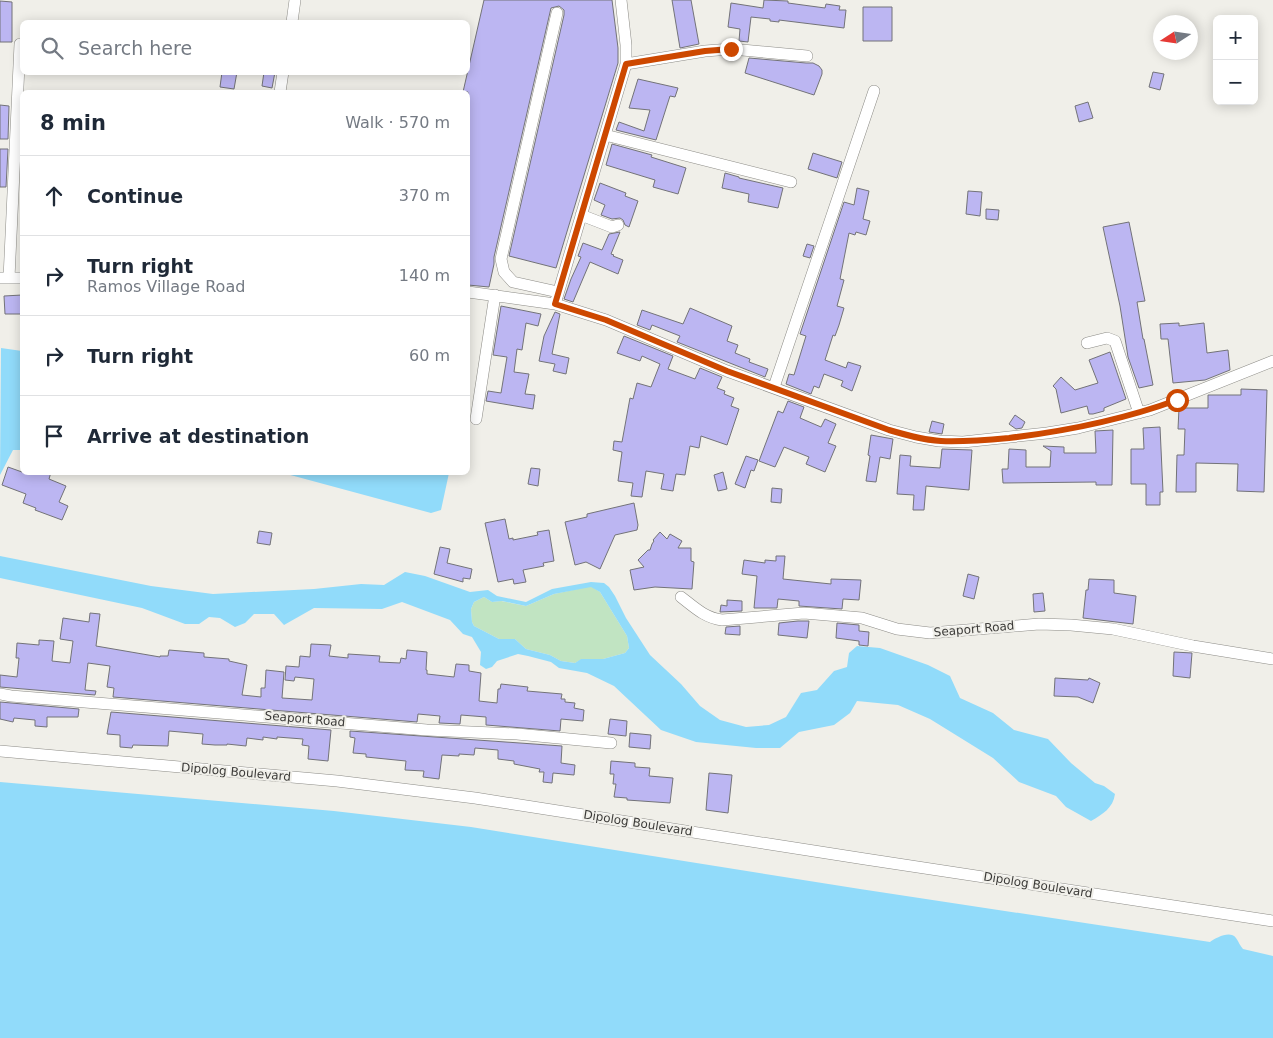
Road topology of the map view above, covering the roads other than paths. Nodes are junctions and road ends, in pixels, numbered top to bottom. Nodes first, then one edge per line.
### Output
1 (295, 0) edge
2 (621, 0) edge
3 (557, 13) dead end
4 (292, 20) edge
5 (20, 44) dead end
6 (807, 56) dead end
7 (626, 64) junction
8 (283, 75) edge
9 (280, 90) edge
10 (874, 91) dead end
11 (605, 135) junction
12 (19, 150) edge
13 (791, 182) dead end
14 (581, 215) junction
15 (618, 225) dead end
16 (5, 278) edge
17 (20, 278) edge
18 (470, 292) edge
19 (558, 292) junction
20 (495, 294) junction
21 (555, 304) junction
22 (1087, 343) dead end
23 (1273, 361) edge
24 (774, 387) junction
25 (1139, 413) junction
26 (476, 419) dead end
27 (681, 597) dead end
28 (1273, 659) edge
29 (0, 694) edge
30 (611, 743) dead end
31 (0, 751) edge
32 (1269, 920) edge

1 - 4 street
2 - 7 street
3 - 19 street
5 - 12 street
6 - 7 street
7 - 11 street
8 - 9 street
10 - 24 street
11 - 13 street
11 - 14 street
12 - 16 street
14 - 15 street
14 - 19 street
16 - 17 street
18 - 20 street
19 - 21 street
20 - 21 street
20 - 26 street
21 - 24 street
22 - 25 street
23 - 25 street
24 - 25 street
27 - 28 street, Seaport Road
29 - 30 street, Seaport Road
31 - 32 street, Dipolog Boulevard

